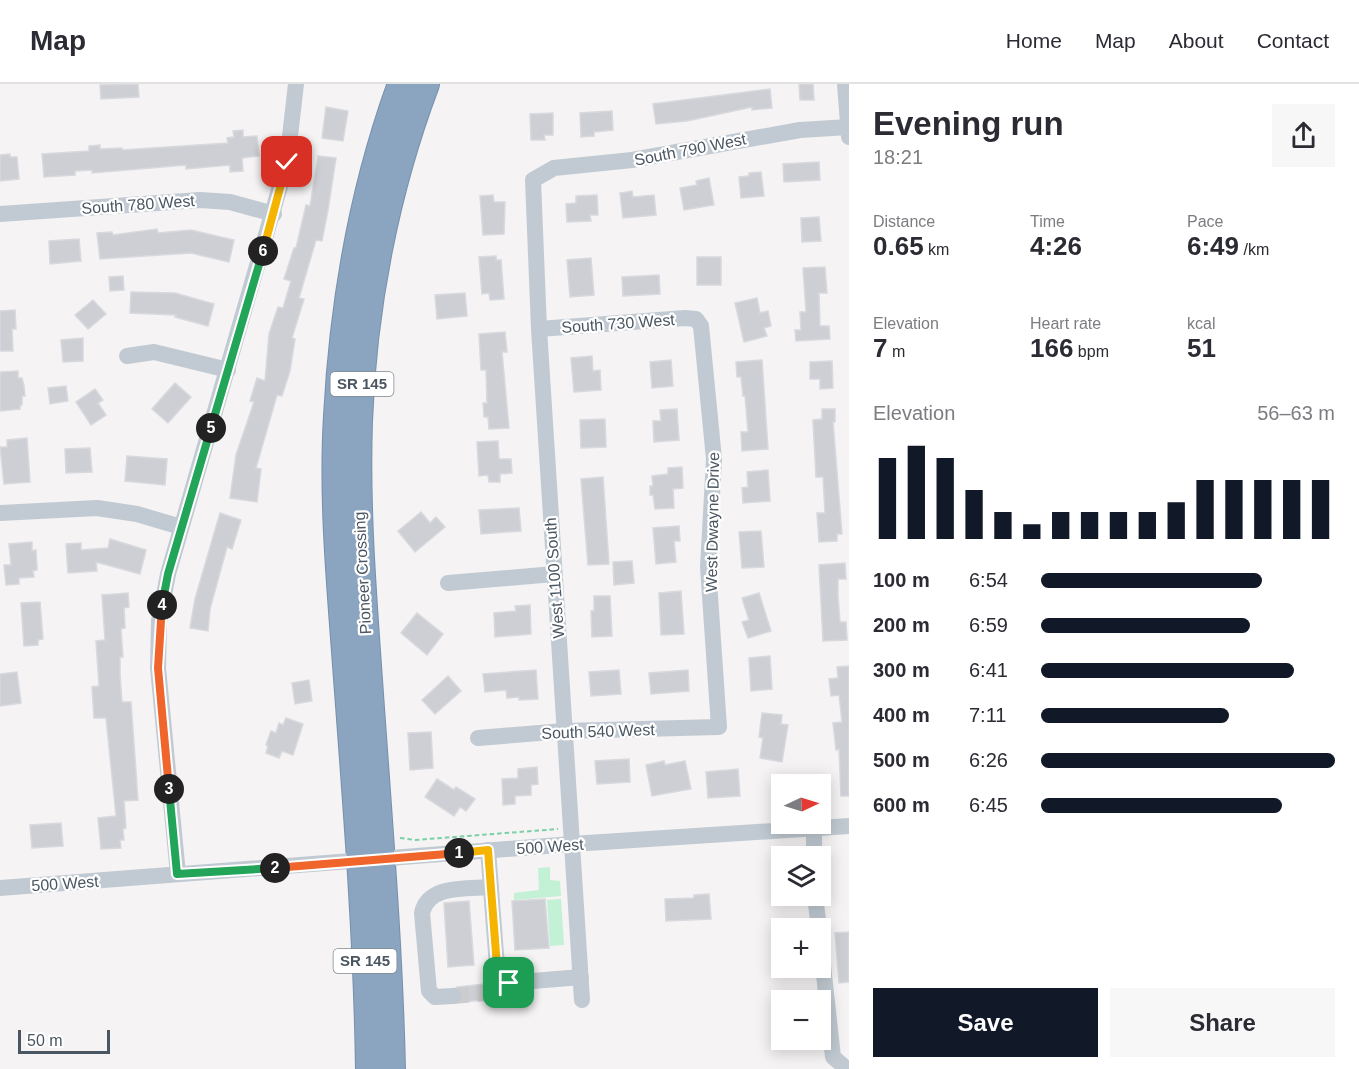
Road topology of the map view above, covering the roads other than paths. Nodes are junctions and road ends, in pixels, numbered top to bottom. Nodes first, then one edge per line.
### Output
1 (296, 84) edge
2 (402, 84) edge
3 (426, 84) edge
4 (845, 84) edge
5 (849, 130) edge
6 (533, 180) joint
7 (0, 214) edge
8 (274, 214) junction
9 (696, 319) joint
10 (539, 329) junction
11 (127, 356) dead end
12 (228, 370) junction
13 (0, 513) edge
14 (181, 527) junction
15 (554, 574) junction
16 (448, 583) dead end
17 (719, 727) joint
18 (564, 731) junction
19 (478, 738) dead end
20 (849, 826) edge
21 (831, 828) edge
22 (771, 832) edge
23 (572, 844) junction
24 (488, 850) junction
25 (371, 860) junction
26 (177, 874) junction
27 (491, 887) junction
28 (0, 888) edge
29 (581, 977) junction
30 (824, 978) edge
31 (453, 996) tunnel mouth
32 (582, 1000) dead end
33 (369, 1069) edge
34 (392, 1069) edge
35 (847, 1069) edge

1 - 8 street
2 - 25 highway, Pioneer Crossing / SR 145
3 - 25 highway, Pioneer Crossing / SR 145
4 - 5 street
5 - 6 street, South 790 West
6 - 10 street, West 1100 South
7 - 8 street, South 780 West
8 - 12 street
9 - 10 street, South 730 West
9 - 17 street, West Dwayne Drive
10 - 15 street, West 1100 South
11 - 12 street
12 - 14 street
13 - 14 street
14 - 26 street
15 - 16 street
15 - 18 street, West 1100 South
17 - 18 street, South 540 West
18 - 19 street, South 540 West
18 - 23 street, West 1100 South
20 - 21 street, 500 West
22 - 23 street, 500 West
23 - 24 street, 500 West
23 - 29 street, West 1100 South
24 - 25 street, 500 West
24 - 27 street
25 - 26 street, 500 West
25 - 33 highway, Pioneer Crossing / SR 145
25 - 34 highway, Pioneer Crossing / SR 145
26 - 28 street, 500 West
27 - 29 street
27 - 31 street
29 - 32 street, West 1100 South
30 - 35 street

